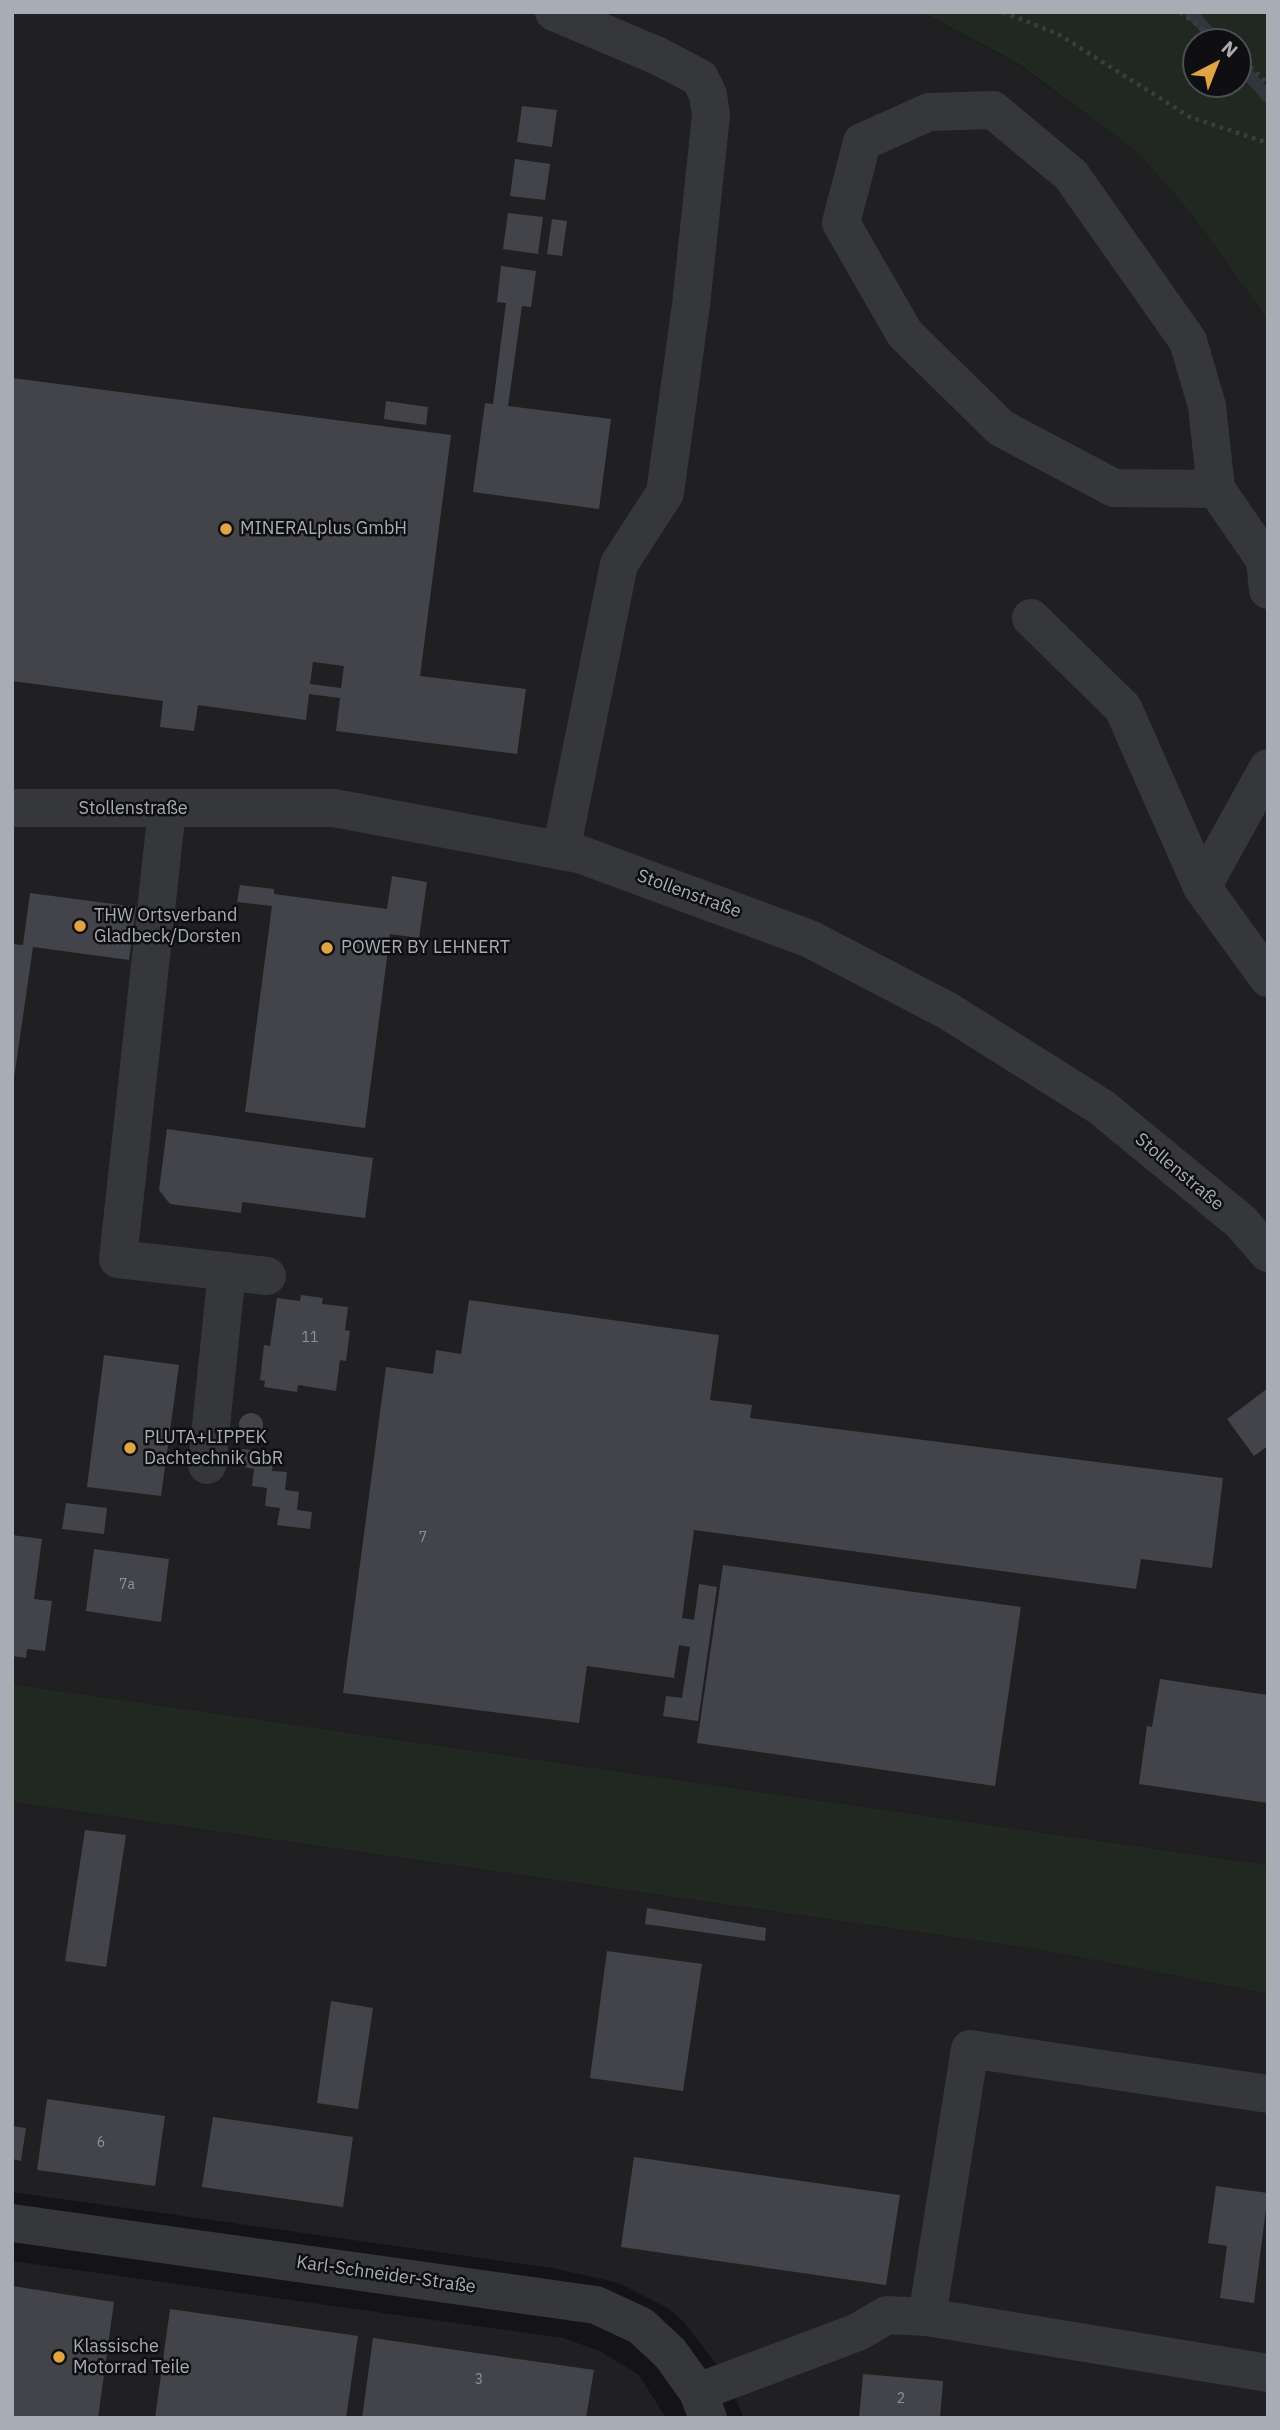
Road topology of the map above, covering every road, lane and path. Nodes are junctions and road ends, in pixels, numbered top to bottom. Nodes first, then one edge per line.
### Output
1 (554, 12) edge
2 (1003, 12) edge
3 (1180, 12) edge
4 (1201, 28) edge
5 (1252, 69) edge
6 (1268, 84) edge
7 (1268, 143) edge
8 (1216, 489) junction
9 (1268, 590) edge
10 (1031, 618) dead end
11 (1268, 768) edge
12 (12, 808) edge
13 (167, 809) junction
14 (561, 851) junction
15 (1202, 887) junction
16 (1268, 978) edge
17 (1268, 1253) edge
18 (227, 1271) junction
19 (267, 1276) dead end
20 (207, 1465) dead end
21 (1268, 2094) edge
22 (12, 2223) edge
23 (927, 2317) junction
24 (1268, 2373) edge
25 (703, 2405) edge

1 - 14 street
2 - 7 path
3 - 4 path
5 - 6 path
8 - 8 street
8 - 9 street
10 - 15 street
11 - 15 street
12 - 13 street, Stollenstraße
13 - 14 street, Stollenstraße
13 - 18 street
14 - 17 street, Stollenstraße
15 - 16 street
18 - 19 street
18 - 20 street
21 - 23 street
22 - 25 street, Karl-Schneider-Straße
23 - 24 street
23 - 25 street

